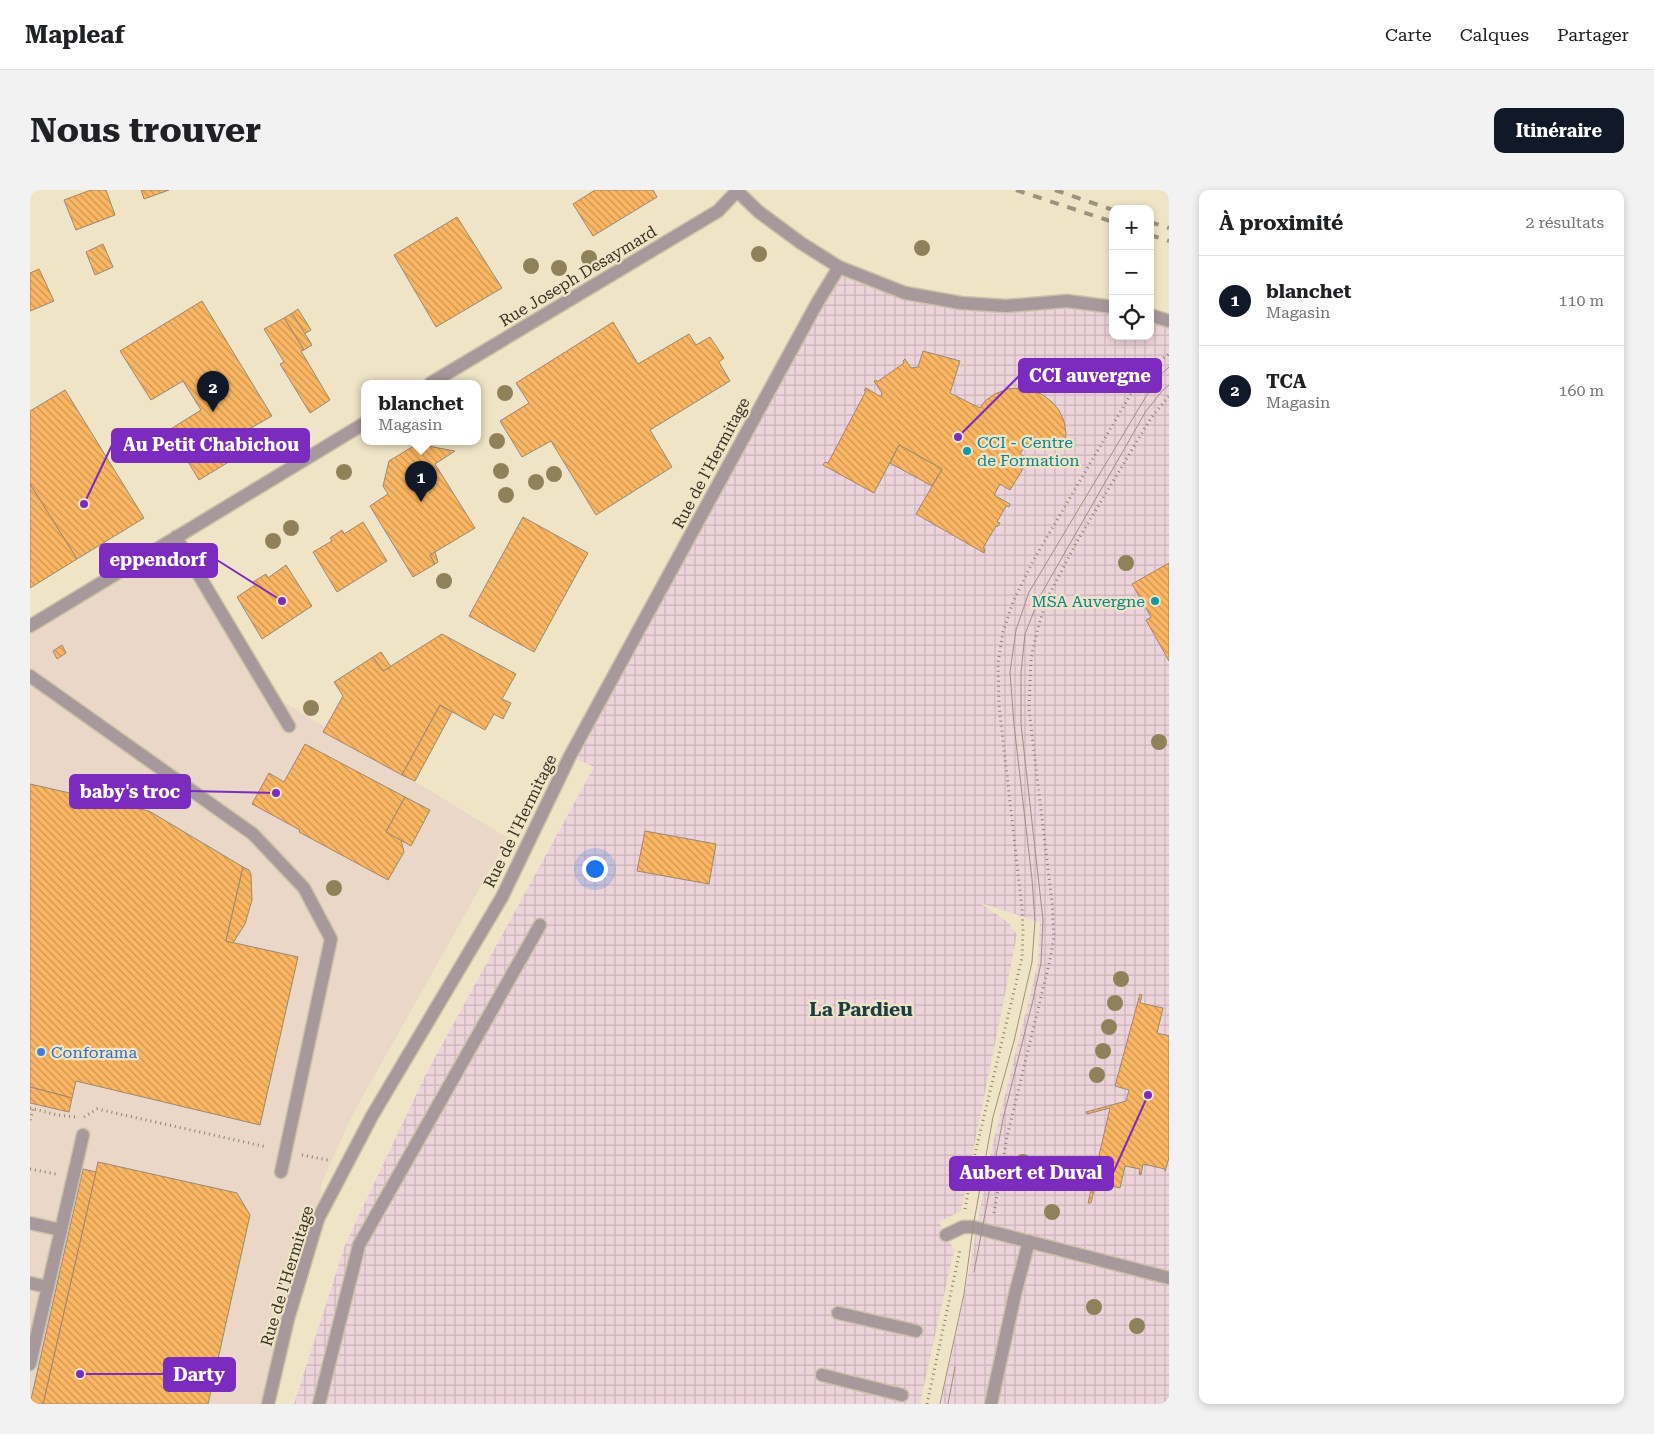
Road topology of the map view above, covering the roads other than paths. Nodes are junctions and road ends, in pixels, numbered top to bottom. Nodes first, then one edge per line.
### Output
1 (737, 190) edge
2 (839, 267) junction
3 (1109, 306) edge
4 (1154, 316) edge
5 (1169, 320) edge
6 (436, 380) edge
7 (361, 425) edge
8 (176, 537) junction
9 (30, 626) edge
10 (30, 676) edge
11 (289, 726) dead end
12 (540, 925) dead end
13 (83, 1135) dead end
14 (281, 1172) dead end
15 (30, 1223) edge
16 (61, 1230) junction
17 (946, 1235) dead end
18 (1029, 1241) junction
19 (1169, 1278) edge
20 (30, 1283) edge
21 (48, 1287) junction
22 (838, 1313) dead end
23 (916, 1331) dead end
24 (32, 1345) edge
25 (30, 1364) edge
26 (822, 1375) dead end
27 (902, 1394) dead end
28 (268, 1404) edge
29 (319, 1404) edge
30 (991, 1404) edge

1 - 2 street
1 - 6 street, Rue Joseph Desaymard
2 - 3 street
2 - 28 street, Rue de l'Hermitage
4 - 5 street
7 - 8 street
8 - 9 street
8 - 11 street
10 - 14 street
12 - 29 street
13 - 16 street
15 - 16 street
16 - 21 street
17 - 18 street
18 - 19 street
18 - 30 street
20 - 21 street
21 - 24 street
22 - 23 street
24 - 25 street
26 - 27 street

